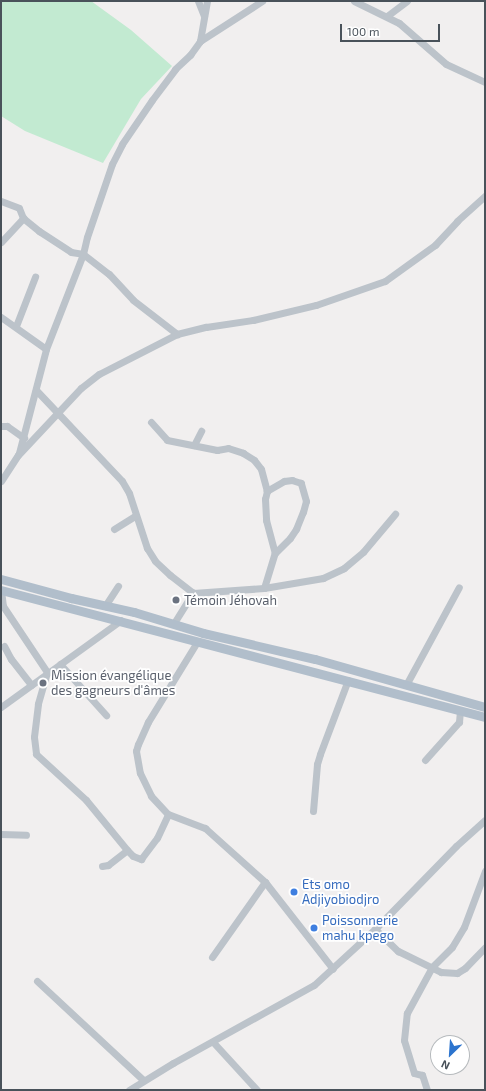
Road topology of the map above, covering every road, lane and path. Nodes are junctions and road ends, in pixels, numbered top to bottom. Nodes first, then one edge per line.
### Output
1 (198, 1) edge
2 (207, 1) edge
3 (262, 1) edge
4 (354, 1) edge
5 (407, 1) edge
6 (204, 16) junction
7 (387, 16) junction
8 (200, 41) junction
9 (485, 82) edge
10 (485, 196) edge
11 (1, 201) edge
12 (23, 218) junction
13 (1, 242) edge
14 (83, 254) junction
15 (35, 277) dead end
16 (1, 317) edge
17 (16, 326) junction
18 (177, 334) junction
19 (46, 349) junction
20 (36, 390) junction
21 (59, 413) junction
22 (151, 422) dead end
23 (1, 426) edge
24 (201, 430) dead end
25 (24, 438) junction
26 (194, 445) junction
27 (18, 455) junction
28 (1, 481) edge
29 (267, 491) junction
30 (395, 514) dead end
31 (135, 516) junction
32 (114, 529) dead end
33 (275, 553) junction
34 (1, 579) edge
35 (118, 586) dead end
36 (459, 586) dead end
37 (264, 588) junction
38 (1, 590) edge
39 (194, 593) junction
40 (104, 606) junction
41 (105, 617) junction
42 (121, 620) junction
43 (174, 623) junction
44 (107, 629) junction
45 (197, 642) junction
46 (4, 646) dead end
47 (60, 664) junction
48 (47, 672) junction
49 (348, 680) junction
50 (31, 684) junction
51 (406, 685) junction
52 (1, 707) edge
53 (485, 707) edge
54 (460, 711) junction
55 (106, 715) dead end
56 (485, 717) edge
57 (426, 760) dead end
58 (313, 811) dead end
59 (168, 814) junction
60 (485, 820) edge
61 (1, 834) edge
62 (26, 835) dead end
63 (127, 850) junction
64 (102, 866) dead end
65 (485, 871) edge
66 (265, 882) junction
67 (375, 929) junction
68 (485, 947) edge
69 (212, 957) dead end
70 (432, 967) junction
71 (334, 969) junction
72 (37, 981) dead end
73 (213, 1042) junction
74 (143, 1080) junction
75 (129, 1090) edge
76 (257, 1090) edge
77 (427, 1090) edge

1 - 6 street
2 - 6 street
3 - 8 street
4 - 7 street
5 - 7 street
6 - 8 street
7 - 9 street
8 - 14 street
10 - 18 street
11 - 12 street
12 - 13 street
12 - 14 street
14 - 18 street
14 - 19 street
15 - 17 street
16 - 17 street
17 - 19 street
18 - 21 street
19 - 20 street
20 - 21 street
20 - 25 street
21 - 27 street
21 - 31 street
22 - 26 street
23 - 25 street
24 - 26 street
25 - 27 street
26 - 29 street
27 - 28 street
29 - 33 street
29 - 33 street
30 - 37 street
31 - 32 street
31 - 39 street
33 - 37 street
34 - 40 main road
35 - 40 street
36 - 51 street
37 - 39 street
38 - 41 main road
38 - 48 street
39 - 43 street
40 - 43 main road
41 - 42 main road
41 - 44 street
42 - 44 street
42 - 45 main road
43 - 51 main road
44 - 47 street
45 - 49 main road
45 - 59 street
46 - 50 street
47 - 48 street
47 - 55 street
48 - 50 street
48 - 63 street
49 - 54 main road
49 - 58 street
50 - 52 street
51 - 53 main road
54 - 56 main road
54 - 57 street
59 - 63 street
59 - 66 street
60 - 67 street
61 - 62 street
63 - 64 street
65 - 70 street
66 - 69 street
66 - 71 street
67 - 70 street
67 - 71 street
68 - 70 street
70 - 77 street
71 - 73 street
72 - 74 street
73 - 74 street
73 - 76 street
74 - 75 street

